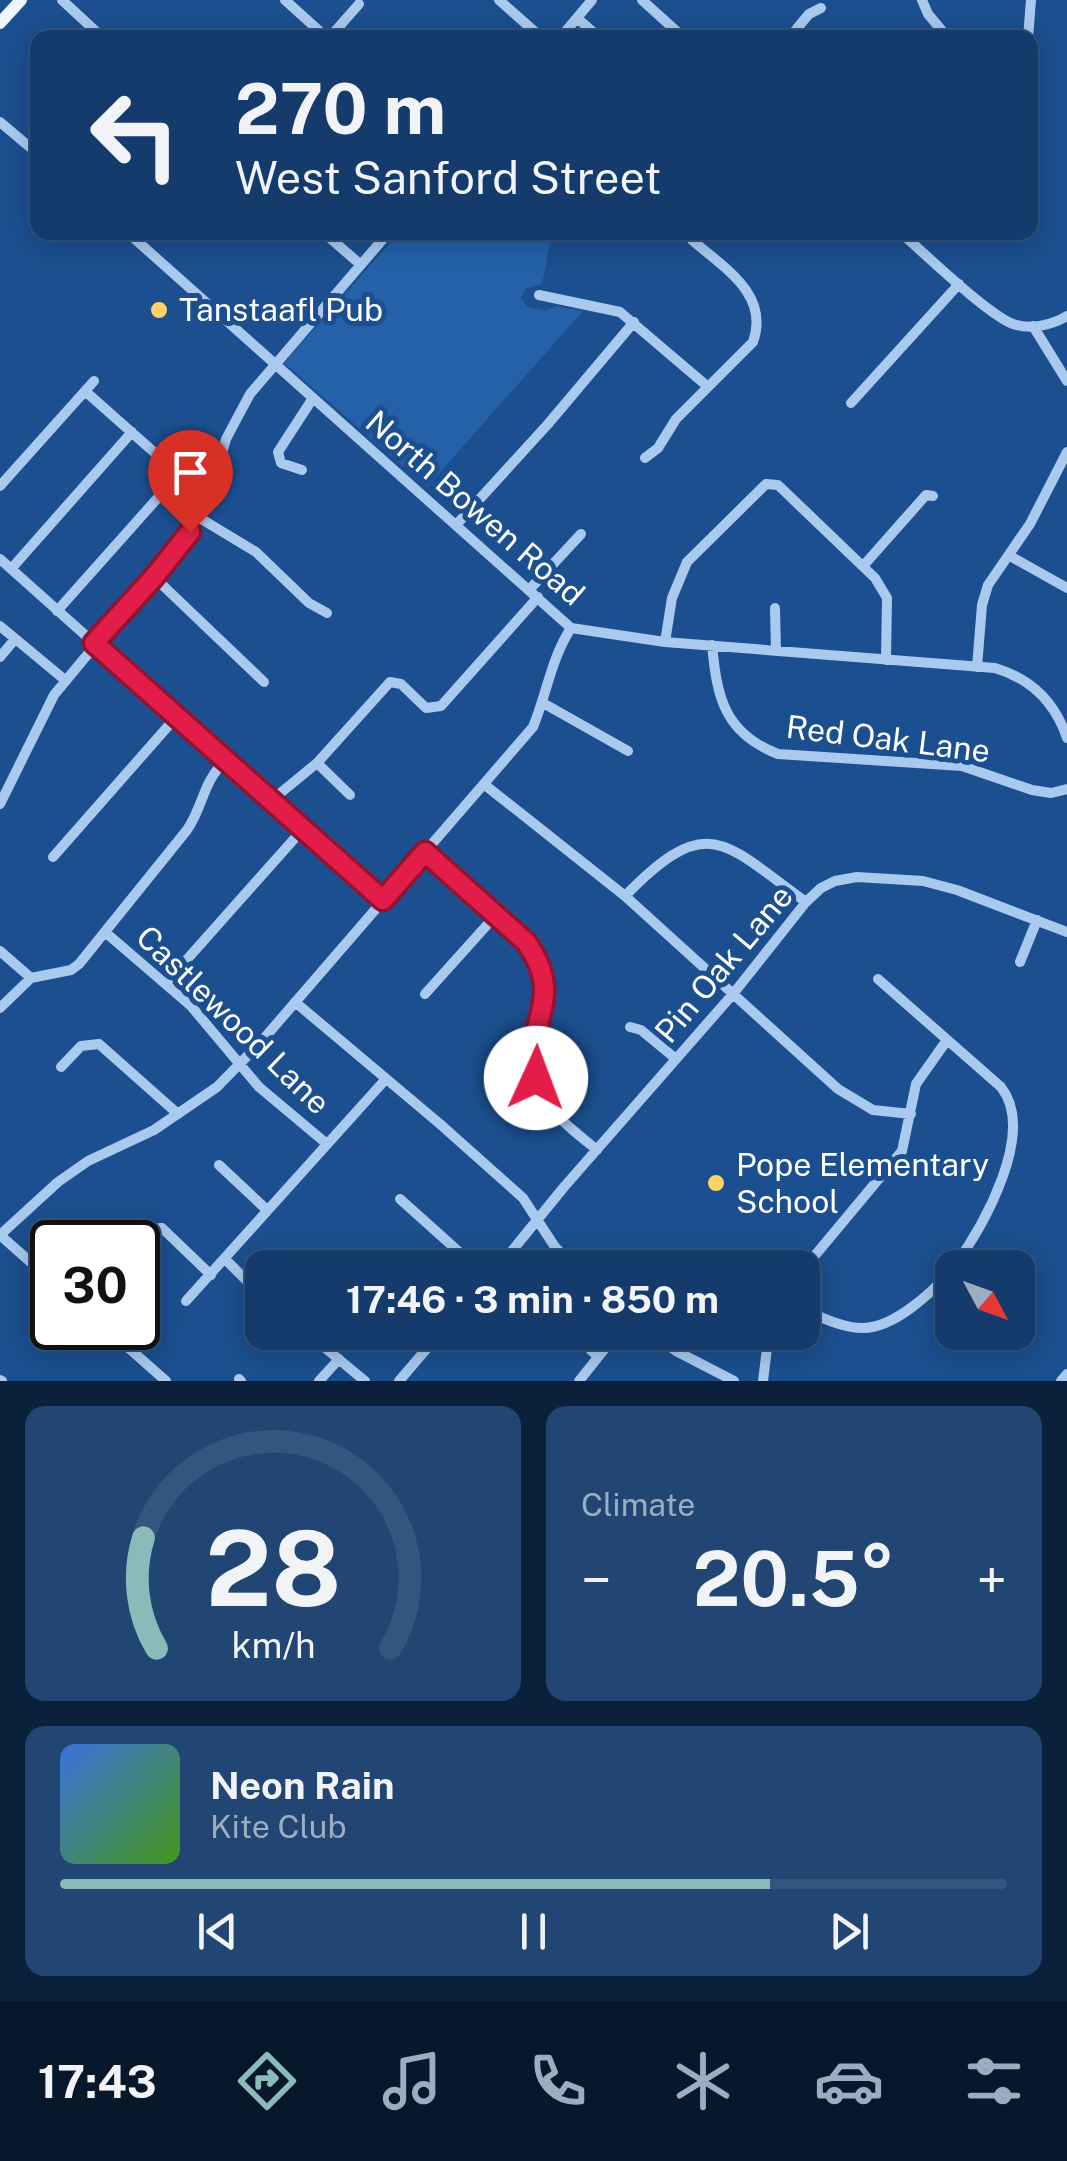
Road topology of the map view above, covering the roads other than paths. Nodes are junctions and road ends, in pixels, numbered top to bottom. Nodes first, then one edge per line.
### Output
1 (20, 0) edge
2 (62, 0) edge
3 (285, 0) edge
4 (499, 0) edge
5 (592, 0) edge
6 (642, 0) edge
7 (922, 0) edge
8 (1031, 0) edge
9 (359, 4) dead end
10 (821, 8) dead end
11 (577, 18) junction
12 (0, 23) edge
13 (94, 30) edge
14 (319, 30) edge
15 (335, 30) edge
16 (533, 30) edge
17 (567, 30) edge
18 (591, 30) edge
19 (675, 30) edge
20 (799, 30) edge
21 (941, 30) edge
22 (1029, 30) edge
23 (0, 122) edge
24 (30, 147) edge
25 (137, 240) edge
26 (332, 240) edge
27 (382, 240) edge
28 (692, 240) dead end
29 (909, 240) edge
30 (360, 266) junction
31 (959, 284) junction
32 (540, 296) dead end
33 (1067, 316) edge
34 (634, 322) junction
35 (1033, 326) junction
36 (274, 364) junction
37 (94, 381) dead end
38 (1067, 381) edge
39 (707, 386) junction
40 (85, 391) junction
41 (313, 398) junction
42 (851, 402) dead end
43 (132, 432) junction
44 (1067, 452) edge
45 (645, 458) dead end
46 (302, 470) dead end
47 (182, 477) junction
48 (214, 481) junction
49 (0, 486) edge
50 (934, 496) dead end
51 (198, 517) junction
52 (456, 525) junction
53 (581, 534) dead end
54 (1010, 556) junction
55 (0, 559) edge
56 (864, 565) junction
57 (11, 569) junction
58 (154, 577) junction
59 (1067, 588) edge
60 (534, 594) junction
61 (775, 608) dead end
62 (58, 610) junction
63 (327, 613) dead end
64 (0, 626) edge
65 (571, 628) junction
66 (15, 639) junction
67 (664, 642) junction
68 (94, 643) junction
69 (712, 645) junction
70 (776, 650) junction
71 (0, 658) edge
72 (886, 660) junction
73 (977, 666) junction
74 (65, 680) junction
75 (264, 682) dead end
76 (543, 703) junction
77 (177, 716) junction
78 (1067, 738) edge
79 (628, 751) dead end
80 (225, 760) junction
81 (317, 763) junction
82 (485, 785) junction
83 (1067, 789) edge
84 (350, 795) dead end
85 (272, 800) junction
86 (0, 804) edge
87 (303, 829) junction
88 (425, 852) junction
89 (53, 857) dead end
90 (626, 896) junction
91 (383, 900) junction
92 (806, 902) junction
93 (496, 915) junction
94 (1037, 920) junction
95 (105, 932) junction
96 (1067, 932) edge
97 (0, 951) edge
98 (1020, 962) dead end
99 (31, 978) junction
100 (878, 979) dead end
101 (166, 983) junction
102 (424, 994) dead end
103 (733, 994) junction
104 (295, 1002) junction
105 (0, 1008) edge
106 (630, 1027) dead end
107 (947, 1040) junction
108 (496, 1057) dead end
109 (676, 1059) junction
110 (532, 1061) junction
111 (238, 1065) junction
112 (61, 1067) dead end
113 (385, 1080) junction
114 (178, 1114) junction
115 (911, 1114) junction
116 (327, 1144) junction
117 (597, 1150) junction
118 (218, 1165) dead end
119 (400, 1199) dead end
120 (268, 1210) junction
121 (539, 1222) junction
122 (160, 1228) edge
123 (0, 1235) edge
124 (457, 1250) edge
125 (514, 1250) edge
126 (559, 1250) edge
127 (820, 1250) edge
128 (964, 1250) edge
129 (225, 1259) junction
130 (30, 1262) edge
131 (211, 1275) junction
132 (245, 1279) edge
133 (935, 1287) edge
134 (186, 1301) dead end
135 (820, 1315) edge
136 (131, 1350) edge
137 (328, 1350) edge
138 (424, 1350) edge
139 (591, 1350) edge
140 (604, 1350) edge
141 (675, 1350) edge
142 (767, 1350) edge
143 (598, 1357) junction
144 (339, 1359) junction
145 (1067, 1374) edge
146 (166, 1381) edge
147 (319, 1381) edge
148 (364, 1381) edge
149 (399, 1381) edge
150 (579, 1381) edge
151 (734, 1381) edge
152 (763, 1381) edge
153 (1061, 1381) edge

1 - 12 main road
2 - 13 street
3 - 14 street
4 - 16 street
5 - 11 street
6 - 19 street
7 - 21 street
8 - 22 street
9 - 15 street
10 - 20 street
11 - 17 street
11 - 18 street
23 - 24 street
25 - 36 street, North Bowen Road
26 - 30 street
27 - 30 street
28 - 39 street
29 - 31 street
30 - 36 street
31 - 35 street
31 - 42 street
32 - 34 street
33 - 35 street
34 - 39 street
34 - 52 street
35 - 38 street
36 - 41 street, North Bowen Road
36 - 48 street
37 - 40 street
39 - 45 street
40 - 43 street
40 - 49 street
41 - 46 street
41 - 52 street, North Bowen Road
43 - 47 street
43 - 57 street
44 - 54 street
47 - 48 street
47 - 62 street
48 - 51 street
50 - 56 street
51 - 58 street
51 - 63 street
52 - 60 street, North Bowen Road
53 - 60 street
54 - 59 street
54 - 73 street
55 - 57 street
56 - 67 street
56 - 72 street
57 - 62 street
58 - 68 street
58 - 75 street
60 - 65 street, North Bowen Road
60 - 81 street
61 - 70 street
62 - 68 street
64 - 66 street
65 - 67 street, North Bowen Road
65 - 76 street
66 - 71 street
66 - 74 street
67 - 69 street, North Bowen Road
68 - 74 street
68 - 77 street
69 - 70 street, North Bowen Road
69 - 83 street, Red Oak Lane
70 - 72 street, North Bowen Road
72 - 73 street, North Bowen Road
73 - 78 street, North Bowen Road
74 - 86 street
76 - 79 street
76 - 82 street
77 - 80 street
77 - 89 street
80 - 85 street
80 - 95 street
81 - 84 street
81 - 85 street
82 - 88 street
82 - 90 street
85 - 87 street
87 - 91 street
87 - 101 street
88 - 91 street
88 - 93 street
90 - 92 street
90 - 103 street
91 - 104 street
92 - 94 street, Pin Oak Lane
92 - 103 street, Pin Oak Lane
93 - 102 street
93 - 110 street
94 - 96 street, Pin Oak Lane
94 - 98 street
95 - 99 street
95 - 101 street, Castlewood Lane
97 - 99 street
99 - 105 street
100 - 107 street
101 - 111 street, Castlewood Lane
103 - 109 street, Pin Oak Lane
103 - 115 street
104 - 111 street
104 - 113 street
106 - 109 street
107 - 115 street
107 - 128 street
108 - 110 street
109 - 117 street, Pin Oak Lane
110 - 117 street
111 - 114 street
111 - 116 street, Castlewood Lane
112 - 114 street
113 - 116 street
113 - 121 street
114 - 123 street
115 - 127 street
116 - 120 street
117 - 121 street, Pin Oak Lane
118 - 120 street
119 - 124 street
120 - 129 street
121 - 125 street, Pin Oak Lane
121 - 126 street
122 - 131 street
123 - 130 street
129 - 131 street
129 - 132 street
131 - 134 street
133 - 135 street
136 - 146 street
137 - 144 street
138 - 149 street
139 - 143 street
140 - 143 street
141 - 151 street
142 - 152 street
143 - 150 street
144 - 147 street
144 - 148 street
145 - 153 street

